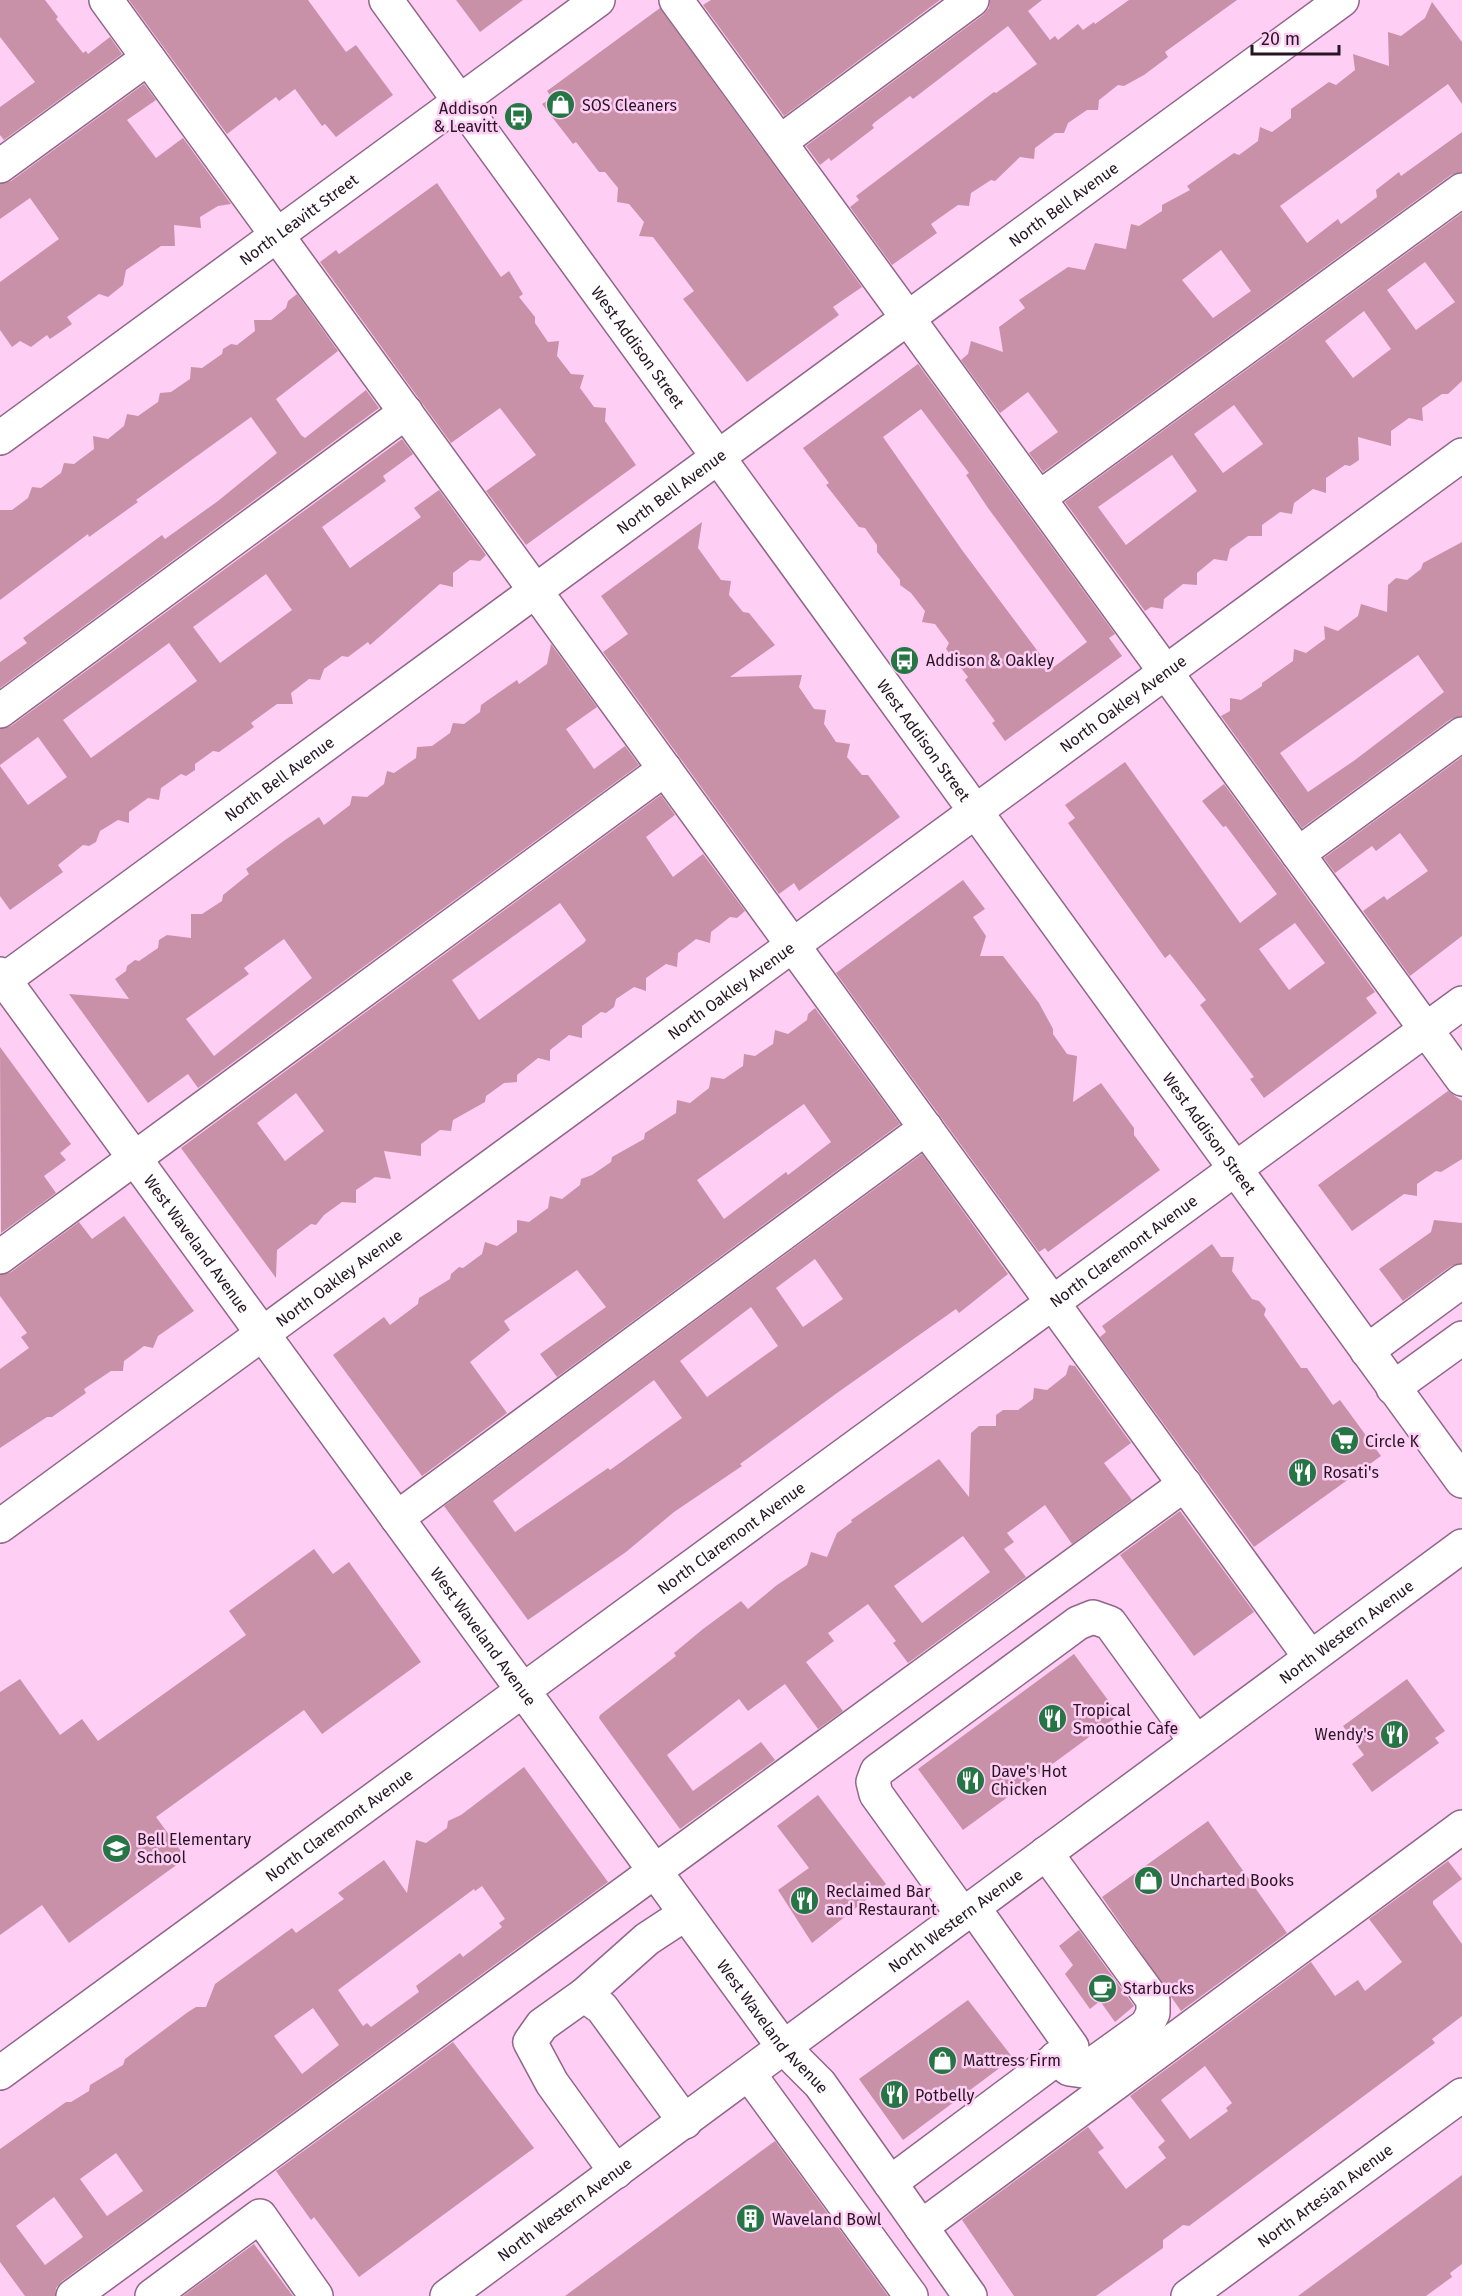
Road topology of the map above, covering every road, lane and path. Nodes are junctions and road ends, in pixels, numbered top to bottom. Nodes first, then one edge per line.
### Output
1 (106, 0) edge
2 (386, 0) edge
3 (598, 0) edge
4 (676, 0) edge
5 (972, 0) edge
6 (1342, 0) edge
7 (148, 58) junction
8 (459, 101) junction
9 (780, 142) junction
10 (0, 166) edge
11 (1462, 190) edge
12 (277, 235) junction
13 (908, 319) junction
14 (406, 412) junction
15 (0, 438) edge
16 (1462, 456) edge
17 (718, 458) junction
18 (1039, 498) junction
19 (536, 591) junction
20 (1166, 672) junction
21 (0, 711) edge
22 (1462, 734) edge
23 (665, 769) junction
24 (975, 812) junction
25 (1298, 854) junction
26 (793, 945) junction
27 (1, 979) edge
28 (1462, 1004) edge
29 (1426, 1030) junction
30 (1462, 1079) edge
31 (926, 1128) junction
32 (134, 1159) junction
33 (1235, 1170) junction
34 (0, 1257) edge
35 (1462, 1281) edge
36 (1053, 1303) junction
37 (262, 1334) junction
38 (1462, 1338) edge
39 (1367, 1352) junction
40 (1393, 1388) junction
41 (1462, 1481) edge
42 (1185, 1485) junction
43 (397, 1518) junction
44 (0, 1526) edge
45 (1462, 1546) edge
46 (1310, 1657) junction
47 (523, 1691) junction
48 (1196, 1742) junction
49 (1456, 1844) edge
50 (1046, 1853) junction
51 (655, 1872) junction
52 (968, 1911) junction
53 (685, 1914) junction
54 (584, 1995) junction
55 (784, 2048) junction
56 (1056, 2058) junction
57 (0, 2073) edge
58 (749, 2074) junction
59 (1462, 2095) edge
60 (685, 2122) junction
61 (616, 2172) junction
62 (890, 2183) junction
63 (921, 2226) junction
64 (73, 2296) edge
65 (152, 2296) edge
66 (316, 2296) edge
67 (447, 2296) edge
68 (911, 2296) edge
69 (970, 2296) edge
70 (1188, 2296) edge

1 - 7 street
2 - 8 street, West Addison Street
3 - 8 street, North Leavitt Street
4 - 9 street
5 - 9 street
6 - 13 street, North Bell Avenue
7 - 10 street
7 - 12 street
8 - 12 street, North Leavitt Street
8 - 17 street, West Addison Street
9 - 13 street
11 - 18 street
12 - 14 street
12 - 15 street, North Leavitt Street
13 - 17 street, North Bell Avenue
13 - 18 street
14 - 19 street
14 - 21 street
16 - 20 street, North Oakley Avenue
17 - 19 street, North Bell Avenue
17 - 24 street, West Addison Street
18 - 20 street
19 - 23 street
19 - 27 street, North Bell Avenue
20 - 24 street, North Oakley Avenue
20 - 25 street
22 - 25 street
23 - 26 street
23 - 32 street
24 - 26 street, North Oakley Avenue
24 - 33 street, West Addison Street
25 - 29 street
26 - 31 street
26 - 37 street, North Oakley Avenue
27 - 32 street, West Waveland Avenue
28 - 29 street, North Claremont Avenue
29 - 30 street
29 - 33 street, North Claremont Avenue
31 - 36 street
31 - 43 street
32 - 34 street
32 - 37 street, West Waveland Avenue
33 - 36 street, North Claremont Avenue
33 - 39 street, West Addison Street
35 - 39 street
36 - 42 street
36 - 47 street, North Claremont Avenue
37 - 43 street, West Waveland Avenue
37 - 44 street, North Oakley Avenue
38 - 40 street
39 - 40 street, West Addison Street
40 - 41 street, West Addison Street
42 - 46 street
42 - 51 street
43 - 47 street, West Waveland Avenue
45 - 46 street, North Western Avenue
46 - 48 street, North Western Avenue
47 - 51 street, West Waveland Avenue
47 - 57 street, North Claremont Avenue
48 - 50 street, North Western Avenue
48 - 52 street
49 - 63 street
50 - 52 street, North Western Avenue
50 - 56 street
51 - 53 street, West Waveland Avenue
51 - 64 street
52 - 55 street, North Western Avenue
52 - 56 street
53 - 54 street
53 - 55 street, West Waveland Avenue
54 - 60 street
54 - 61 street
55 - 58 street, North Western Avenue
55 - 62 street, West Waveland Avenue
56 - 62 street
58 - 60 street, North Western Avenue
58 - 68 street
59 - 70 street, North Artesian Avenue
60 - 61 street, North Western Avenue
61 - 67 street, North Western Avenue
62 - 63 street, West Waveland Avenue
63 - 69 street, West Waveland Avenue
65 - 66 street

